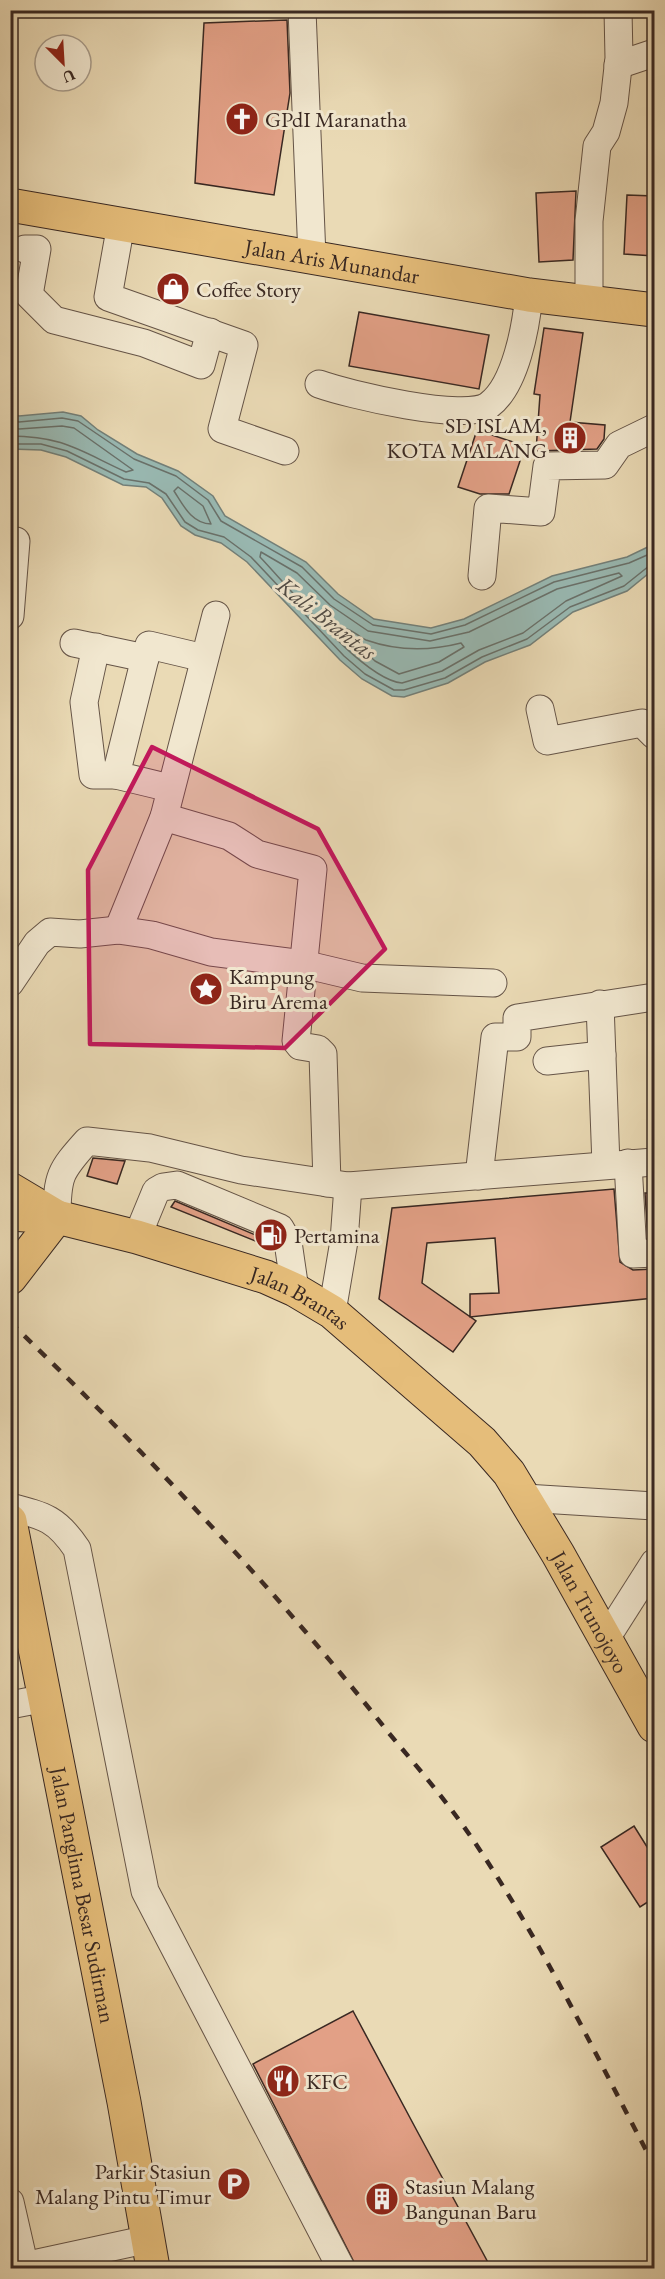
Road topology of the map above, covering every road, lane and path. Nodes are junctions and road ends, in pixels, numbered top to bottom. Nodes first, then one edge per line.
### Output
1 (302, 10) edge
2 (618, 10) edge
3 (654, 53) edge
4 (618, 65) junction
5 (10, 205) edge
6 (121, 224) junction
7 (25, 249) dead end
8 (312, 257) junction
9 (529, 295) junction
10 (589, 302) junction
11 (654, 310) edge
12 (210, 332) junction
13 (318, 384) dead end
14 (654, 428) edge
15 (285, 451) dead end
16 (16, 541) dead end
17 (482, 576) dead end
18 (216, 615) dead end
19 (10, 616) edge
20 (145, 658) junction
21 (204, 658) junction
22 (540, 709) dead end
23 (654, 735) edge
24 (116, 775) junction
25 (170, 788) junction
26 (164, 817) junction
27 (118, 930) junction
28 (303, 964) junction
29 (10, 983) edge
30 (493, 983) dead end
31 (654, 997) edge
32 (600, 1004) junction
33 (602, 1055) junction
34 (547, 1060) dead end
35 (654, 1162) edge
36 (617, 1164) junction
37 (479, 1176) junction
38 (338, 1184) junction
39 (10, 1189) edge
40 (10, 1214) edge
41 (57, 1216) junction
42 (137, 1237) junction
43 (654, 1252) edge
44 (10, 1278) edge
45 (295, 1290) junction
46 (332, 1312) junction
47 (525, 1498) junction
48 (654, 1506) edge
49 (10, 1507) edge
50 (10, 1521) edge
51 (654, 1563) edge
52 (18, 1596) edge
53 (604, 1640) junction
54 (46, 1698) junction
55 (10, 1705) edge
56 (654, 1726) edge
57 (10, 2202) edge
58 (151, 2254) edge
59 (24, 2267) edge
60 (341, 2268) edge

1 - 8 street
2 - 4 street
3 - 4 street
4 - 10 street
5 - 6 main road, Jalan Aris Munandar
6 - 8 main road, Jalan Aris Munandar
6 - 12 street
7 - 12 street
8 - 9 main road, Jalan Aris Munandar
9 - 10 main road, Jalan Aris Munandar
9 - 13 street
10 - 11 main road, Jalan Aris Munandar
12 - 15 street
14 - 17 street
16 - 19 street
18 - 21 street
20 - 21 street
20 - 24 street
20 - 24 street
21 - 25 street
22 - 23 street
24 - 25 street
25 - 26 street
26 - 27 street
26 - 28 street
27 - 28 street
27 - 29 street
28 - 30 street
28 - 38 street
31 - 32 street
32 - 33 street
32 - 37 street
33 - 34 street
33 - 36 street
35 - 36 street
36 - 37 street
36 - 43 street
37 - 38 street
38 - 41 street
38 - 46 street
39 - 41 main road
40 - 41 main road, Jalan Brantas
41 - 42 main road, Jalan Brantas
41 - 44 main road
42 - 45 main road, Jalan Brantas
42 - 45 street
45 - 46 main road, Jalan Brantas
46 - 47 main road, Jalan Brantas
47 - 48 street
47 - 53 main road, Jalan Trunojoyo
49 - 60 street
50 - 52 main road, Jalan Panglima Besar Sudirman
51 - 53 street
52 - 54 main road, Jalan Panglima Besar Sudirman
53 - 56 main road, Jalan Trunojoyo
54 - 55 street
54 - 58 main road, Jalan Panglima Besar Sudirman
57 - 59 street
58 - 59 street

